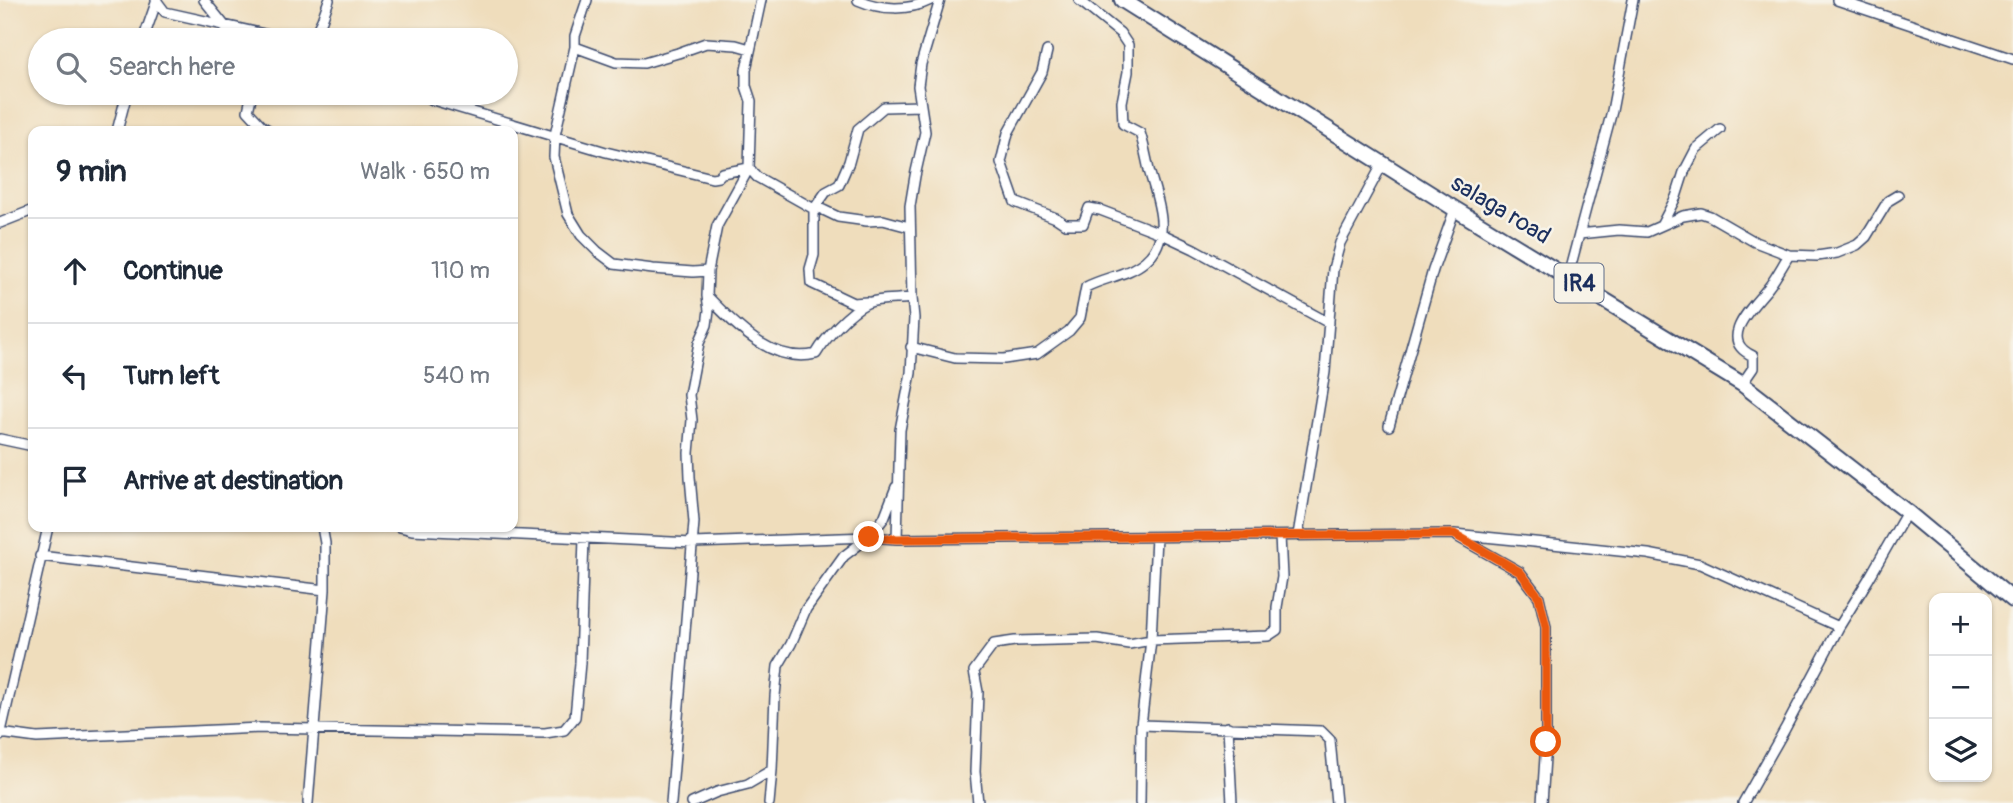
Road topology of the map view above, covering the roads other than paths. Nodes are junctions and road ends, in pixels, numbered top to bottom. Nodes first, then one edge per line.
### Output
1 (204, 0) edge
2 (329, 0) edge
3 (587, 0) edge
4 (761, 0) edge
5 (858, 0) edge
6 (931, 0) edge
7 (940, 0) edge
8 (1079, 0) edge
9 (1122, 0) edge
10 (1633, 0) edge
11 (1837, 0) edge
12 (225, 26) junction
13 (147, 28) edge
14 (234, 28) edge
15 (318, 28) edge
16 (575, 47) junction
17 (750, 49) junction
18 (1048, 51) dead end
19 (2013, 59) edge
20 (124, 105) edge
21 (249, 105) edge
22 (450, 105) edge
23 (921, 106) junction
24 (118, 126) edge
25 (262, 126) edge
26 (1720, 129) dead end
27 (555, 135) junction
28 (1383, 163) junction
29 (749, 168) junction
30 (1898, 195) dead end
31 (816, 208) junction
32 (1455, 209) junction
33 (28, 212) edge
34 (0, 223) edge
35 (1662, 224) junction
36 (909, 228) junction
37 (1160, 233) junction
38 (1579, 234) junction
39 (1789, 255) junction
40 (708, 271) junction
41 (1567, 275) junction
42 (707, 296) junction
43 (912, 298) junction
44 (869, 302) junction
45 (1329, 323) junction
46 (911, 347) junction
47 (1742, 384) junction
48 (1388, 426) dead end
49 (0, 439) edge
50 (28, 445) edge
51 (898, 481) junction
52 (1907, 512) junction
53 (47, 532) edge
54 (323, 532) edge
55 (455, 532) edge
56 (1454, 534) junction
57 (1280, 536) junction
58 (1298, 536) junction
59 (869, 537) junction
60 (1156, 537) junction
61 (584, 538) junction
62 (897, 539) junction
63 (693, 543) junction
64 (40, 556) junction
65 (325, 590) junction
66 (2013, 600) edge
67 (1839, 627) junction
68 (1152, 640) junction
69 (1141, 725) junction
70 (1228, 727) junction
71 (314, 729) junction
72 (0, 735) edge
73 (772, 770) junction
74 (768, 802) edge
75 (308, 803) edge
76 (671, 803) edge
77 (692, 803) edge
78 (978, 803) edge
79 (1140, 803) edge
80 (1232, 803) edge
81 (1336, 803) edge
82 (1542, 803) edge
83 (1743, 803) edge

1 - 12 street
2 - 15 street
3 - 16 street
4 - 17 street
5 - 6 street
7 - 23 street
8 - 37 street
9 - 28 main road, salaga road / IR4
10 - 38 street
11 - 19 street
12 - 13 street
12 - 14 street
16 - 17 street
16 - 27 street
17 - 29 street
18 - 37 street
20 - 24 street
21 - 25 street
22 - 27 street
23 - 31 street
23 - 36 street
26 - 35 street
27 - 29 street
27 - 40 street
28 - 32 main road, salaga road / IR4
28 - 45 street
29 - 31 street
29 - 40 street
30 - 39 street
31 - 36 street
31 - 44 street
32 - 41 main road, salaga road / IR4
32 - 48 street
33 - 34 street
35 - 38 street
35 - 39 street
36 - 43 street
37 - 45 street
37 - 46 street
38 - 41 street
39 - 47 street
40 - 42 street
41 - 47 main road, salaga road / IR4
42 - 44 street
42 - 63 street
43 - 44 street
43 - 46 street
45 - 58 street
46 - 51 street
47 - 52 main road, salaga road / IR4
49 - 50 street
51 - 59 street
51 - 62 street
52 - 66 main road, salaga road / IR4
52 - 67 street
53 - 64 street
54 - 65 street
55 - 61 street
56 - 58 street
56 - 67 street
56 - 82 street
57 - 58 street
57 - 60 street
57 - 68 street
59 - 62 street
59 - 63 street
59 - 73 street
60 - 62 street
60 - 68 street
61 - 63 street
61 - 71 street
63 - 76 street
64 - 65 street
64 - 72 street
65 - 71 street
67 - 83 street
68 - 69 street
68 - 78 street
69 - 70 street
69 - 79 street
70 - 80 street
70 - 81 street
71 - 72 street
71 - 75 street
73 - 74 street
73 - 77 street

